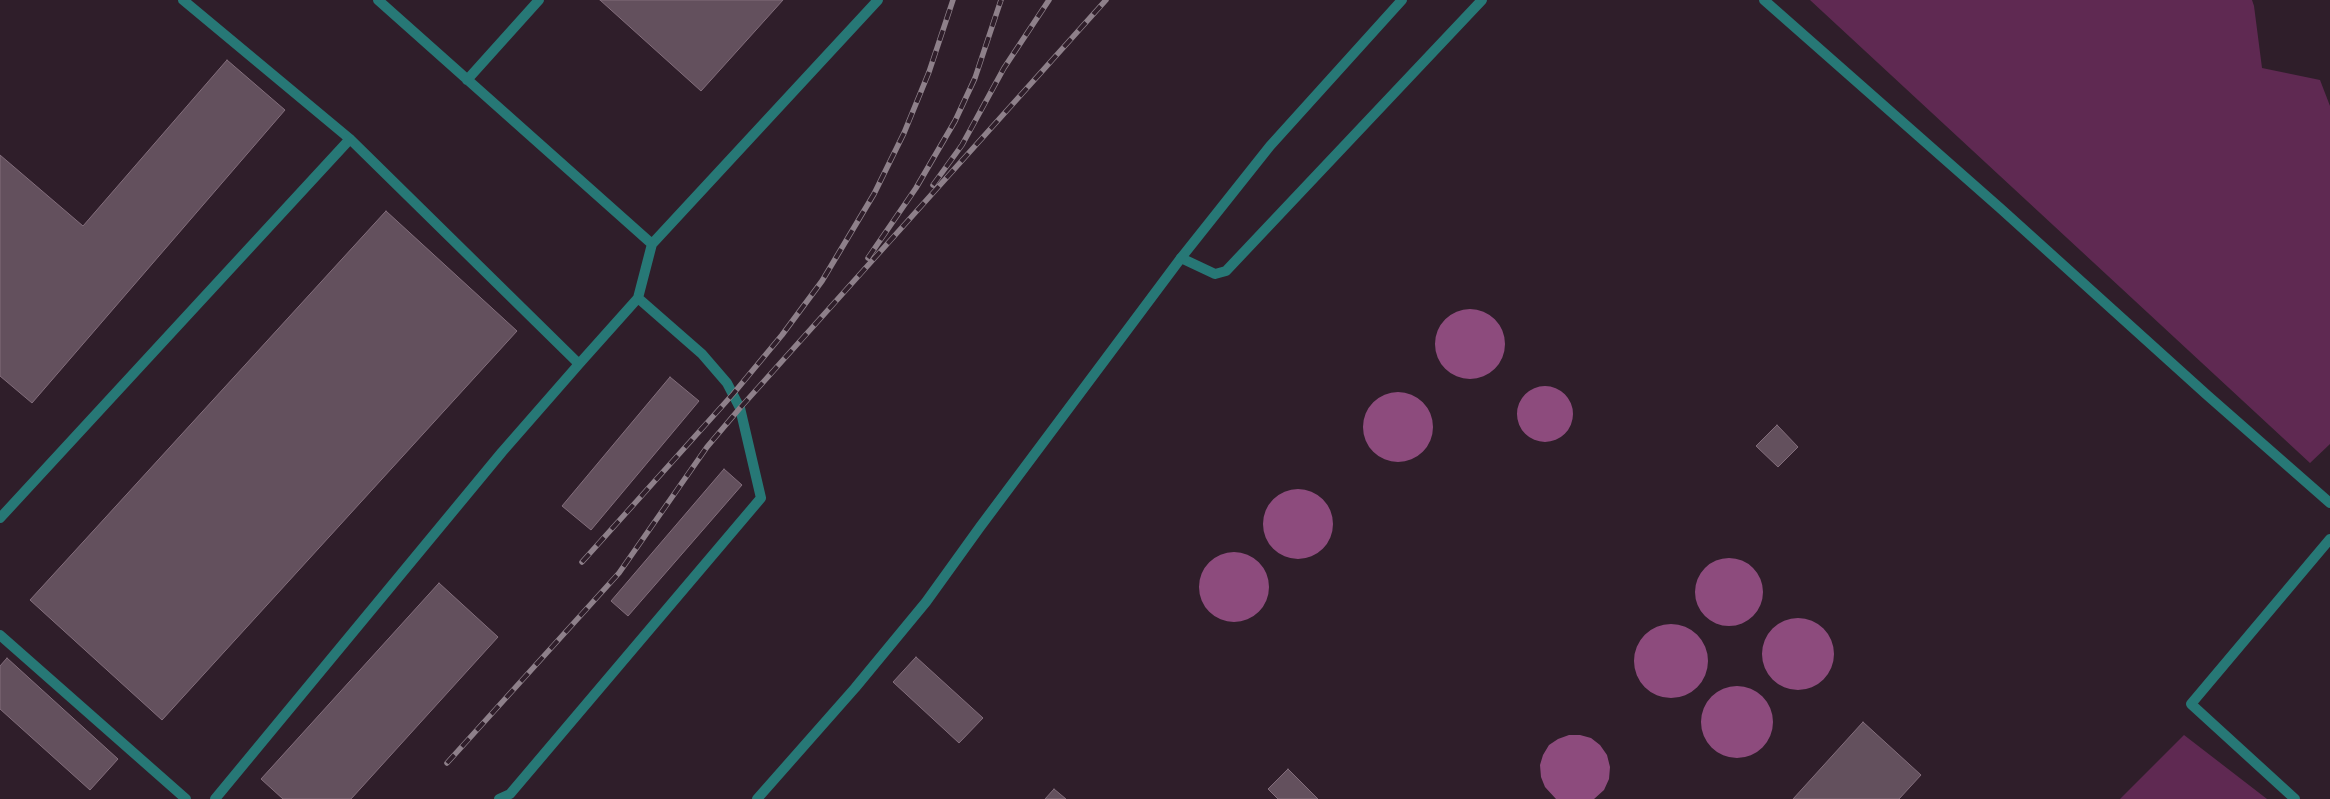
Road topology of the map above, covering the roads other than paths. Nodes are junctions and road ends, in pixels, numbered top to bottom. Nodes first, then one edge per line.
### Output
1 (183, 0) edge
2 (378, 0) edge
3 (539, 0) edge
4 (878, 0) edge
5 (1402, 0) edge
6 (1482, 0) edge
7 (1764, 0) edge
8 (467, 80) junction
9 (350, 138) junction
10 (652, 244) junction
11 (1181, 258) junction
12 (638, 298) junction
13 (579, 364) junction
14 (2330, 487) edge
15 (2326, 500) edge
16 (0, 518) edge
17 (2330, 539) edge
18 (0, 635) edge
19 (186, 799) edge
20 (216, 799) edge
21 (499, 799) edge
22 (758, 799) edge
23 (2295, 799) edge

1 - 9 street
2 - 8 street
3 - 8 street
4 - 10 street
5 - 11 street
6 - 11 street
7 - 15 street
8 - 10 street
9 - 13 street
9 - 16 street
10 - 12 street
11 - 22 street
12 - 13 street
12 - 21 street
13 - 20 street
14 - 15 street
17 - 23 street
18 - 19 street

